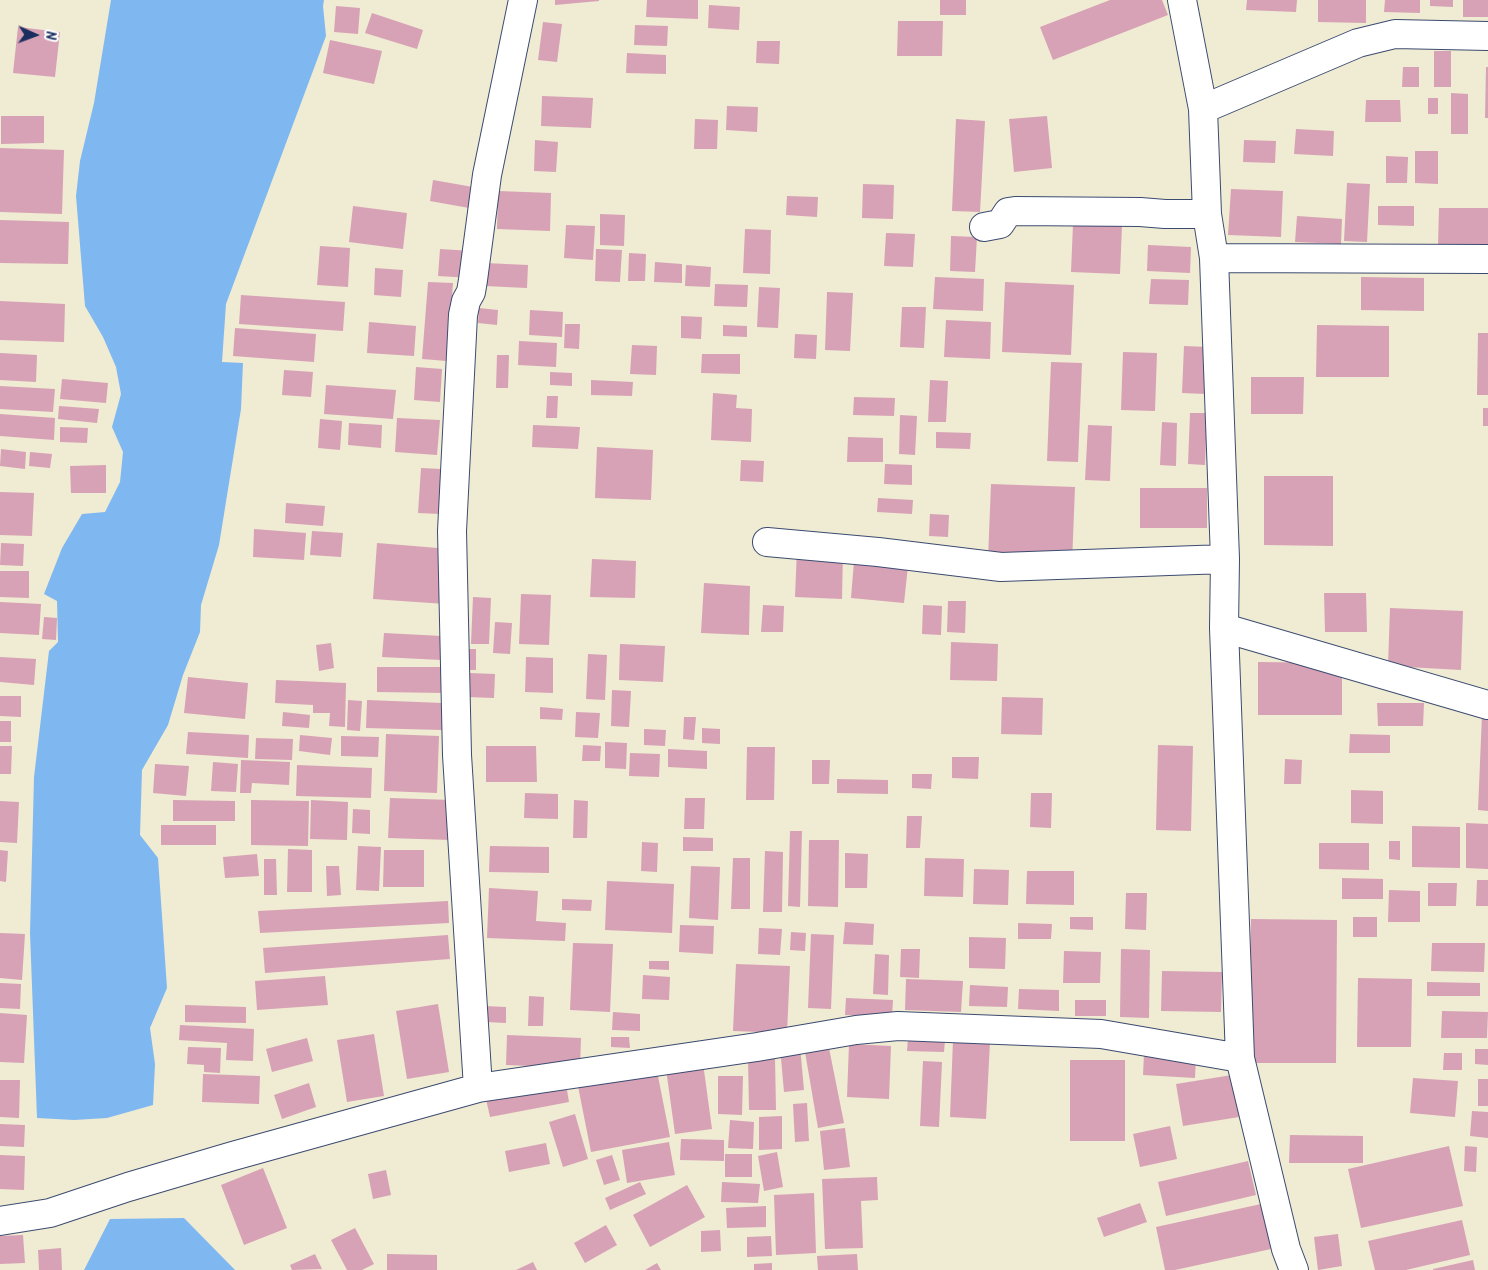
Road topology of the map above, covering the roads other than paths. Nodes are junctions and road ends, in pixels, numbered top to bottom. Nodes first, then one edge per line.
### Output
1 (523, 0) edge
2 (1182, 0) edge
3 (1488, 36) edge
4 (1203, 108) junction
5 (1207, 214) junction
6 (984, 227) dead end
7 (1214, 258) junction
8 (1488, 259) edge
9 (767, 542) dead end
10 (1225, 559) junction
11 (1224, 628) junction
12 (1488, 705) edge
13 (1240, 1058) junction
14 (478, 1088) junction
15 (0, 1221) edge
16 (1294, 1270) edge

1 - 14 street
2 - 4 street
3 - 4 street
4 - 5 street
5 - 6 street
5 - 7 street
7 - 8 street
7 - 10 street
9 - 10 street
10 - 11 street
11 - 12 street
11 - 13 street
13 - 14 street
13 - 16 street
14 - 15 street

